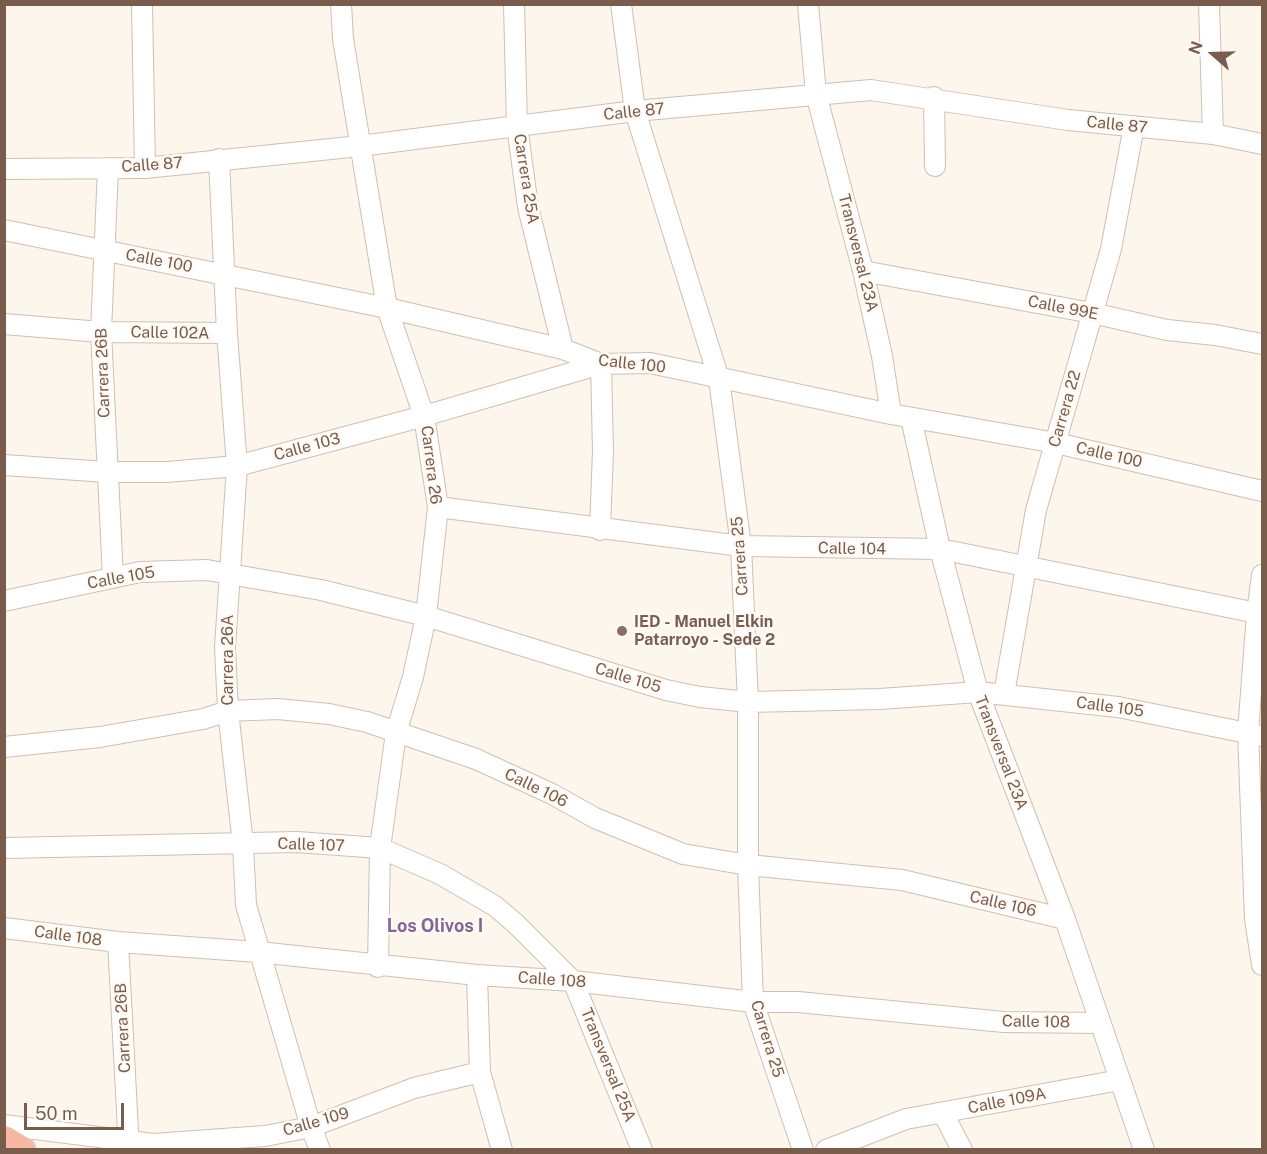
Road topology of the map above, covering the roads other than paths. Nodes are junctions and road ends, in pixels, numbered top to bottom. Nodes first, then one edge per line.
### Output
1 (142, 4) edge
2 (341, 4) edge
3 (514, 4) edge
4 (621, 4) edge
5 (808, 4) edge
6 (1209, 4) edge
7 (816, 94) junction
8 (934, 97) junction
9 (635, 111) junction
10 (517, 126) junction
11 (1134, 126) junction
12 (1213, 134) junction
13 (1263, 144) edge
14 (360, 146) junction
15 (219, 159) junction
16 (935, 166) dead end
17 (108, 168) junction
18 (145, 168) junction
19 (4, 169) edge
20 (4, 230) edge
21 (104, 250) junction
22 (864, 271) junction
23 (226, 274) junction
24 (387, 308) junction
25 (1092, 313) junction
26 (4, 324) edge
27 (101, 332) junction
28 (227, 333) junction
29 (1263, 344) edge
30 (563, 349) junction
31 (601, 364) junction
32 (719, 379) junction
33 (891, 414) junction
34 (424, 416) junction
35 (911, 418) junction
36 (1056, 443) junction
37 (4, 465) edge
38 (237, 466) junction
39 (107, 472) junction
40 (1263, 491) edge
41 (438, 507) junction
42 (600, 530) junction
43 (741, 546) junction
44 (940, 549) junction
45 (1026, 567) junction
46 (231, 575) junction
47 (1263, 575) edge
48 (113, 579) junction
49 (4, 601) edge
50 (1260, 613) edge
51 (426, 616) junction
52 (978, 692) junction
53 (1004, 694) junction
54 (748, 702) junction
55 (228, 711) junction
56 (396, 733) junction
57 (1255, 734) edge
58 (4, 747) edge
59 (243, 844) junction
60 (4, 848) edge
61 (380, 848) junction
62 (748, 865) junction
63 (1065, 919) junction
64 (4, 928) edge
65 (118, 942) junction
66 (258, 952) junction
67 (1263, 965) edge
68 (378, 966) junction
69 (477, 975) junction
70 (573, 981) junction
71 (753, 1002) junction
72 (1100, 1023) junction
73 (480, 1072) junction
74 (1120, 1080) junction
75 (943, 1113) junction
76 (4, 1125) edge
77 (311, 1126) junction
78 (4, 1140) edge
79 (130, 1145) edge
80 (21, 1149) edge
81 (320, 1149) edge
82 (502, 1149) edge
83 (642, 1149) edge
84 (803, 1149) edge
85 (826, 1149) edge
86 (962, 1149) edge
87 (1144, 1149) edge

1 - 18 street
2 - 14 street, Carrera 26
3 - 10 street, Carrera 25A
4 - 9 street, Carrera 25
5 - 7 street, Transversal 23A
6 - 12 street
7 - 8 street, Calle 87
7 - 9 street, Calle 87
7 - 22 street, Transversal 23A
8 - 11 street, Calle 87
8 - 16 street
9 - 10 street, Calle 87
9 - 32 street, Carrera 25
10 - 14 street, Calle 87
10 - 30 street, Carrera 25A
11 - 12 street, Calle 87
11 - 25 street, Carrera 22
12 - 13 street, Calle 87
14 - 15 street, Calle 87
14 - 24 street, Carrera 26
15 - 18 street, Calle 87
15 - 23 street, Carrera 26A
17 - 18 street, Calle 87
17 - 19 street, Calle 87
17 - 21 street, Carrera 26B
20 - 21 street, Calle 100
21 - 23 street, Calle 100
21 - 27 street, Carrera 26B
22 - 25 street, Calle 99E
22 - 33 street, Transversal 23A
23 - 24 street, Calle 100
23 - 28 street, Carrera 26A
24 - 30 street, Calle 100
24 - 34 street, Carrera 26
25 - 29 street, Calle 99E
25 - 36 street, Carrera 22
26 - 27 street, Calle 102A
27 - 28 street, Calle 102A
27 - 39 street, Carrera 26B
28 - 38 street, Carrera 26A
30 - 31 street, Calle 100
31 - 32 street, Calle 100
31 - 34 street, Calle 103
31 - 42 street
32 - 33 street, Calle 100
32 - 43 street, Carrera 25
33 - 35 street, Calle 100
34 - 38 street, Calle 103
34 - 41 street, Carrera 26
35 - 36 street, Calle 100
35 - 44 street, Transversal 23A
36 - 40 street, Calle 100
36 - 45 street, Carrera 22
37 - 39 street, Calle 103
38 - 39 street, Calle 103
38 - 46 street, Carrera 26A
39 - 48 street, Carrera 26B
41 - 42 street, Calle 104
41 - 51 street, Carrera 26
42 - 43 street, Calle 104
43 - 44 street, Calle 104
43 - 54 street, Carrera 25
44 - 45 street, Calle 104
44 - 52 street, Transversal 23A
45 - 50 street, Calle 104
45 - 53 street, Carrera 22
46 - 48 street, Calle 105
46 - 51 street, Calle 105
46 - 55 street, Carrera 26A
47 - 50 street
48 - 49 street, Calle 105
50 - 57 street
51 - 54 street, Calle 105
51 - 56 street, Carrera 26
52 - 53 street, Calle 105
52 - 54 street, Calle 105
52 - 63 street, Transversal 23A
53 - 57 street, Calle 105
54 - 62 street, Carrera 25
55 - 56 street, Calle 106
55 - 58 street, Calle 106
55 - 59 street, Carrera 26A
56 - 61 street, Carrera 26
56 - 62 street, Calle 106
57 - 67 street
59 - 60 street, Calle 107
59 - 61 street, Calle 107
59 - 66 street, Carrera 26A
61 - 68 street, Carrera 26
61 - 70 street, Calle 107
62 - 63 street, Calle 106
62 - 71 street, Carrera 25
63 - 72 street, Transversal 23A
64 - 65 street, Calle 108
65 - 66 street, Calle 108
65 - 79 street, Carrera 26B
66 - 68 street, Calle 108
66 - 77 street, Carrera 26A
68 - 69 street, Calle 108
69 - 70 street, Calle 108
69 - 73 street
70 - 71 street, Calle 108
70 - 83 street, Transversal 25A
71 - 72 street, Calle 108
71 - 84 street, Carrera 25
72 - 74 street, Transversal 23A
73 - 77 street, Calle 109
73 - 82 street
74 - 75 street, Calle 109A
74 - 87 street
75 - 85 street, Calle 109A
75 - 86 street
76 - 79 street, Calle 109
77 - 79 street, Calle 109
77 - 81 street, Carrera 26A
78 - 80 highway

